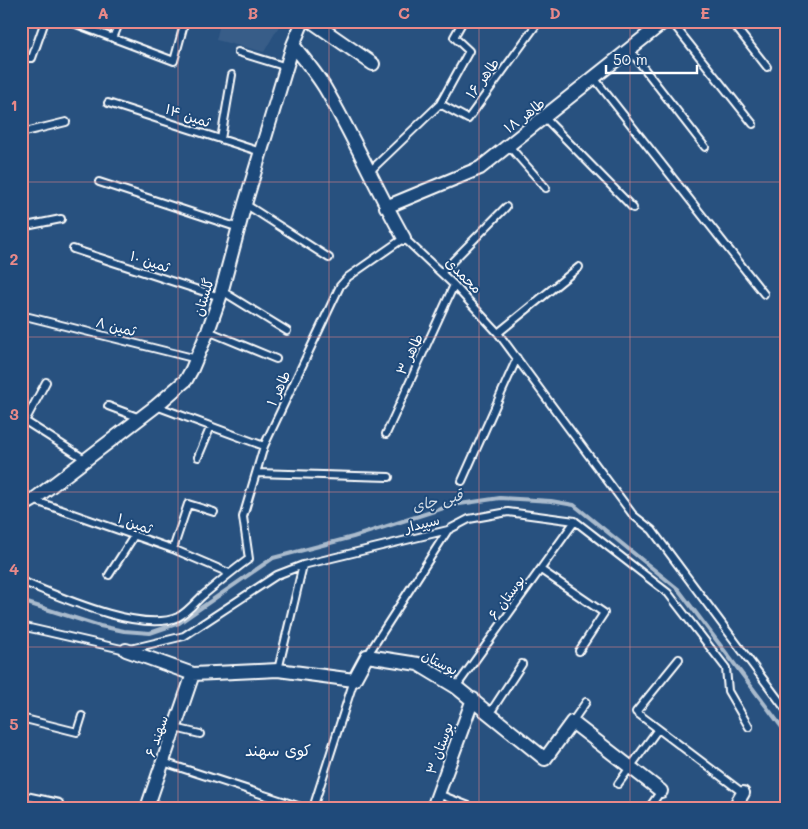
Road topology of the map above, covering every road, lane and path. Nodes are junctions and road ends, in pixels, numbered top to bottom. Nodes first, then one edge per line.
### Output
1 (45, 21) edge
2 (68, 21) edge
3 (120, 21) edge
4 (302, 21) edge
5 (311, 21) edge
6 (463, 21) edge
7 (539, 21) edge
8 (731, 21) edge
9 (665, 22) edge
10 (183, 28) dead end
11 (113, 38) junction
12 (293, 45) junction
13 (629, 49) junction
14 (238, 52) dead end
15 (21, 58) edge
16 (373, 64) dead end
17 (287, 67) junction
18 (767, 67) dead end
19 (232, 75) dead end
20 (595, 79) junction
21 (108, 103) dead end
22 (440, 104) junction
23 (544, 118) junction
24 (66, 122) dead end
25 (753, 124) dead end
26 (21, 133) edge
27 (221, 139) junction
28 (509, 146) junction
29 (706, 147) dead end
30 (261, 152) junction
31 (370, 170) junction
32 (99, 182) dead end
33 (546, 188) dead end
34 (245, 204) junction
35 (506, 207) dead end
36 (386, 208) junction
37 (633, 208) dead end
38 (61, 218) dead end
39 (21, 227) edge
40 (239, 228) junction
41 (404, 238) junction
42 (73, 249) dead end
43 (329, 258) dead end
44 (579, 267) dead end
45 (442, 272) junction
46 (454, 285) junction
47 (221, 294) junction
48 (764, 294) dead end
49 (29, 318) dead end
50 (287, 331) dead end
51 (208, 332) junction
52 (498, 333) junction
53 (517, 358) junction
54 (197, 359) junction
55 (276, 359) dead end
56 (46, 382) dead end
57 (108, 406) dead end
58 (156, 406) junction
59 (140, 418) junction
60 (211, 426) junction
61 (386, 434) dead end
62 (264, 446) junction
63 (198, 457) dead end
64 (86, 460) junction
65 (256, 474) junction
66 (389, 477) dead end
67 (462, 481) dead end
68 (21, 491) edge
69 (27, 504) edge
70 (214, 512) dead end
71 (576, 521) junction
72 (448, 530) junction
73 (134, 536) junction
74 (173, 549) junction
75 (303, 565) junction
76 (541, 570) junction
77 (229, 573) junction
78 (109, 575) dead end
79 (21, 580) edge
80 (21, 627) edge
81 (126, 650) junction
82 (579, 651) dead end
83 (367, 656) junction
84 (679, 659) dead end
85 (522, 664) dead end
86 (278, 670) junction
87 (193, 674) junction
88 (354, 680) junction
89 (456, 687) junction
90 (473, 699) junction
91 (586, 702) dead end
92 (787, 711) edge
93 (490, 713) junction
94 (82, 716) dead end
95 (21, 718) edge
96 (572, 722) junction
97 (749, 726) dead end
98 (175, 728) junction
99 (658, 729) junction
100 (200, 734) dead end
101 (163, 762) junction
102 (631, 767) junction
103 (618, 784) dead end
104 (661, 791) joint
105 (743, 793) joint
106 (438, 794) junction
107 (21, 795) edge
108 (58, 803) dead end
109 (147, 808) edge
110 (304, 808) edge
111 (313, 808) edge
112 (433, 808) edge
113 (474, 808) edge
114 (649, 808) edge
115 (734, 808) edge

1 - 15 lane
2 - 11 lane
3 - 11 lane
4 - 12 street, گلستان
5 - 16 street
6 - 22 lane
7 - 22 lane, طاهر ۱۶
8 - 18 lane
9 - 13 street, طاهر ۱۸
9 - 25 lane
10 - 11 lane
12 - 17 street, گلستان
12 - 31 street, محمدی
13 - 20 street, طاهر ۱۸
13 - 29 lane
14 - 17 lane
17 - 30 street, گلستان
19 - 27 lane
20 - 23 street, طاهر ۱۸
20 - 48 lane
21 - 27 lane, ثمین ۱۴
22 - 31 lane
23 - 28 street, طاهر ۱۸
23 - 37 lane
24 - 26 lane
27 - 30 lane, ثمین ۱۴
28 - 33 lane
28 - 36 street, طاهر ۱۸
30 - 34 street, گلستان
31 - 36 street, محمدی
32 - 40 lane
34 - 40 street, گلستان
34 - 43 lane
35 - 45 lane
36 - 41 street, محمدی
38 - 39 lane
40 - 47 street, گلستان
41 - 45 lane, محمدی
41 - 62 lane, طاهر ۱
42 - 47 lane, ثمین ۱۰
44 - 52 lane
45 - 46 lane, محمدی
46 - 52 lane, محمدی
46 - 61 lane, طاهر ۳
47 - 50 lane, ثمین ۱۰
47 - 51 street, گلستان
49 - 54 lane, ثمین ۸
51 - 54 street, گلستان
51 - 55 lane
52 - 53 lane, محمدی
53 - 67 lane
53 - 92 lane, محمدی
54 - 58 street, گلستان
56 - 64 lane
57 - 59 lane
58 - 59 street, گلستان
58 - 60 lane
59 - 64 street, گلستان
60 - 62 lane
60 - 63 lane
62 - 65 lane, طاهر ۱
64 - 69 street, گلستان
65 - 66 lane
65 - 77 lane, طاهر ۱
68 - 69 lane, ثمین ۱
69 - 73 lane, ثمین ۱
70 - 74 lane
71 - 72 lane, سپیدار
71 - 76 lane, بوستان ۶
71 - 97 lane
72 - 75 lane, سپیدار
72 - 83 lane
73 - 74 lane, ثمین ۱
73 - 78 lane
74 - 77 lane, ثمین ۱
75 - 81 lane, سپیدار
75 - 86 lane
76 - 82 lane
76 - 89 lane, بوستان ۶
77 - 79 lane
80 - 81 lane, سپیدار
81 - 87 street
83 - 88 street
83 - 89 street, بوستان
84 - 99 lane
85 - 93 lane
86 - 87 street
86 - 88 street
87 - 98 street, سهند ۶
88 - 111 lane
89 - 90 street, بوستان
90 - 93 street, بوستان
90 - 106 street, بوستان ۳
91 - 96 lane
93 - 96 street, بوستان
94 - 95 lane
96 - 102 street
98 - 100 lane
98 - 101 street, سهند ۶
99 - 102 lane
99 - 105 lane
101 - 109 street, سهند ۶
101 - 110 lane
102 - 103 lane
102 - 104 street
104 - 114 lane
105 - 115 street
106 - 112 street, بوستان ۳
106 - 113 lane
107 - 108 lane

